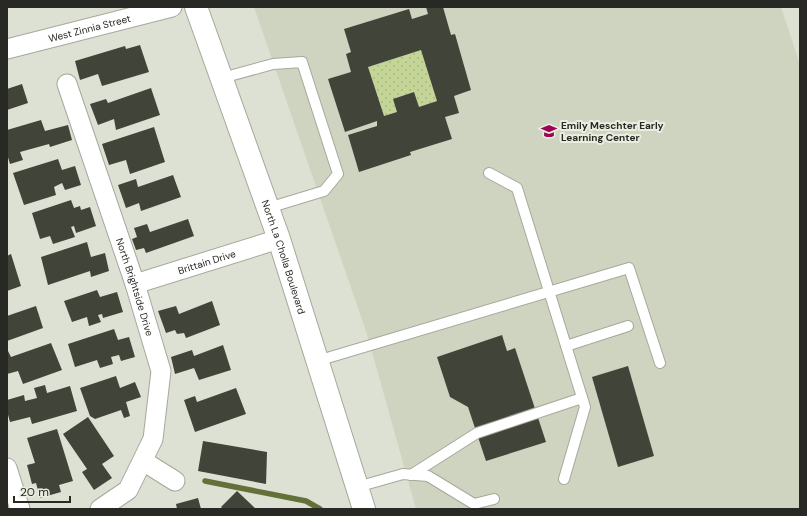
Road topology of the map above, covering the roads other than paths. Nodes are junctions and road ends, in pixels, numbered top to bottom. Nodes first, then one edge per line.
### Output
1 (172, 7) edge
2 (196, 7) edge
3 (7, 49) edge
4 (222, 78) junction
5 (67, 84) dead end
6 (490, 173) dead end
7 (268, 208) junction
8 (279, 239) junction
9 (135, 284) junction
10 (550, 292) junction
11 (628, 326) dead end
12 (566, 346) junction
13 (318, 361) junction
14 (660, 363) dead end
15 (582, 398) junction
16 (143, 461) junction
17 (7, 468) edge
18 (411, 475) junction
19 (564, 479) dead end
20 (175, 481) dead end
21 (357, 487) junction
22 (494, 499) dead end
23 (20, 509) edge
24 (100, 509) edge
25 (364, 509) edge

1 - 3 street, West Zinnia Street
2 - 4 street, North La Cholla Boulevard
4 - 7 street, North La Cholla Boulevard
4 - 7 lane
5 - 9 street, North Brightside Drive
6 - 10 lane
7 - 8 street, North La Cholla Boulevard
8 - 9 street, Brittain Drive
8 - 13 street, North La Cholla Boulevard
9 - 16 street, North Brightside Drive
10 - 12 lane
10 - 13 lane
10 - 14 lane
11 - 12 lane
12 - 15 lane
13 - 21 street, North La Cholla Boulevard
15 - 18 lane
15 - 19 lane
16 - 20 street
16 - 24 street, North Brightside Drive
17 - 23 street
18 - 21 lane
18 - 22 lane
21 - 25 street, North La Cholla Boulevard

